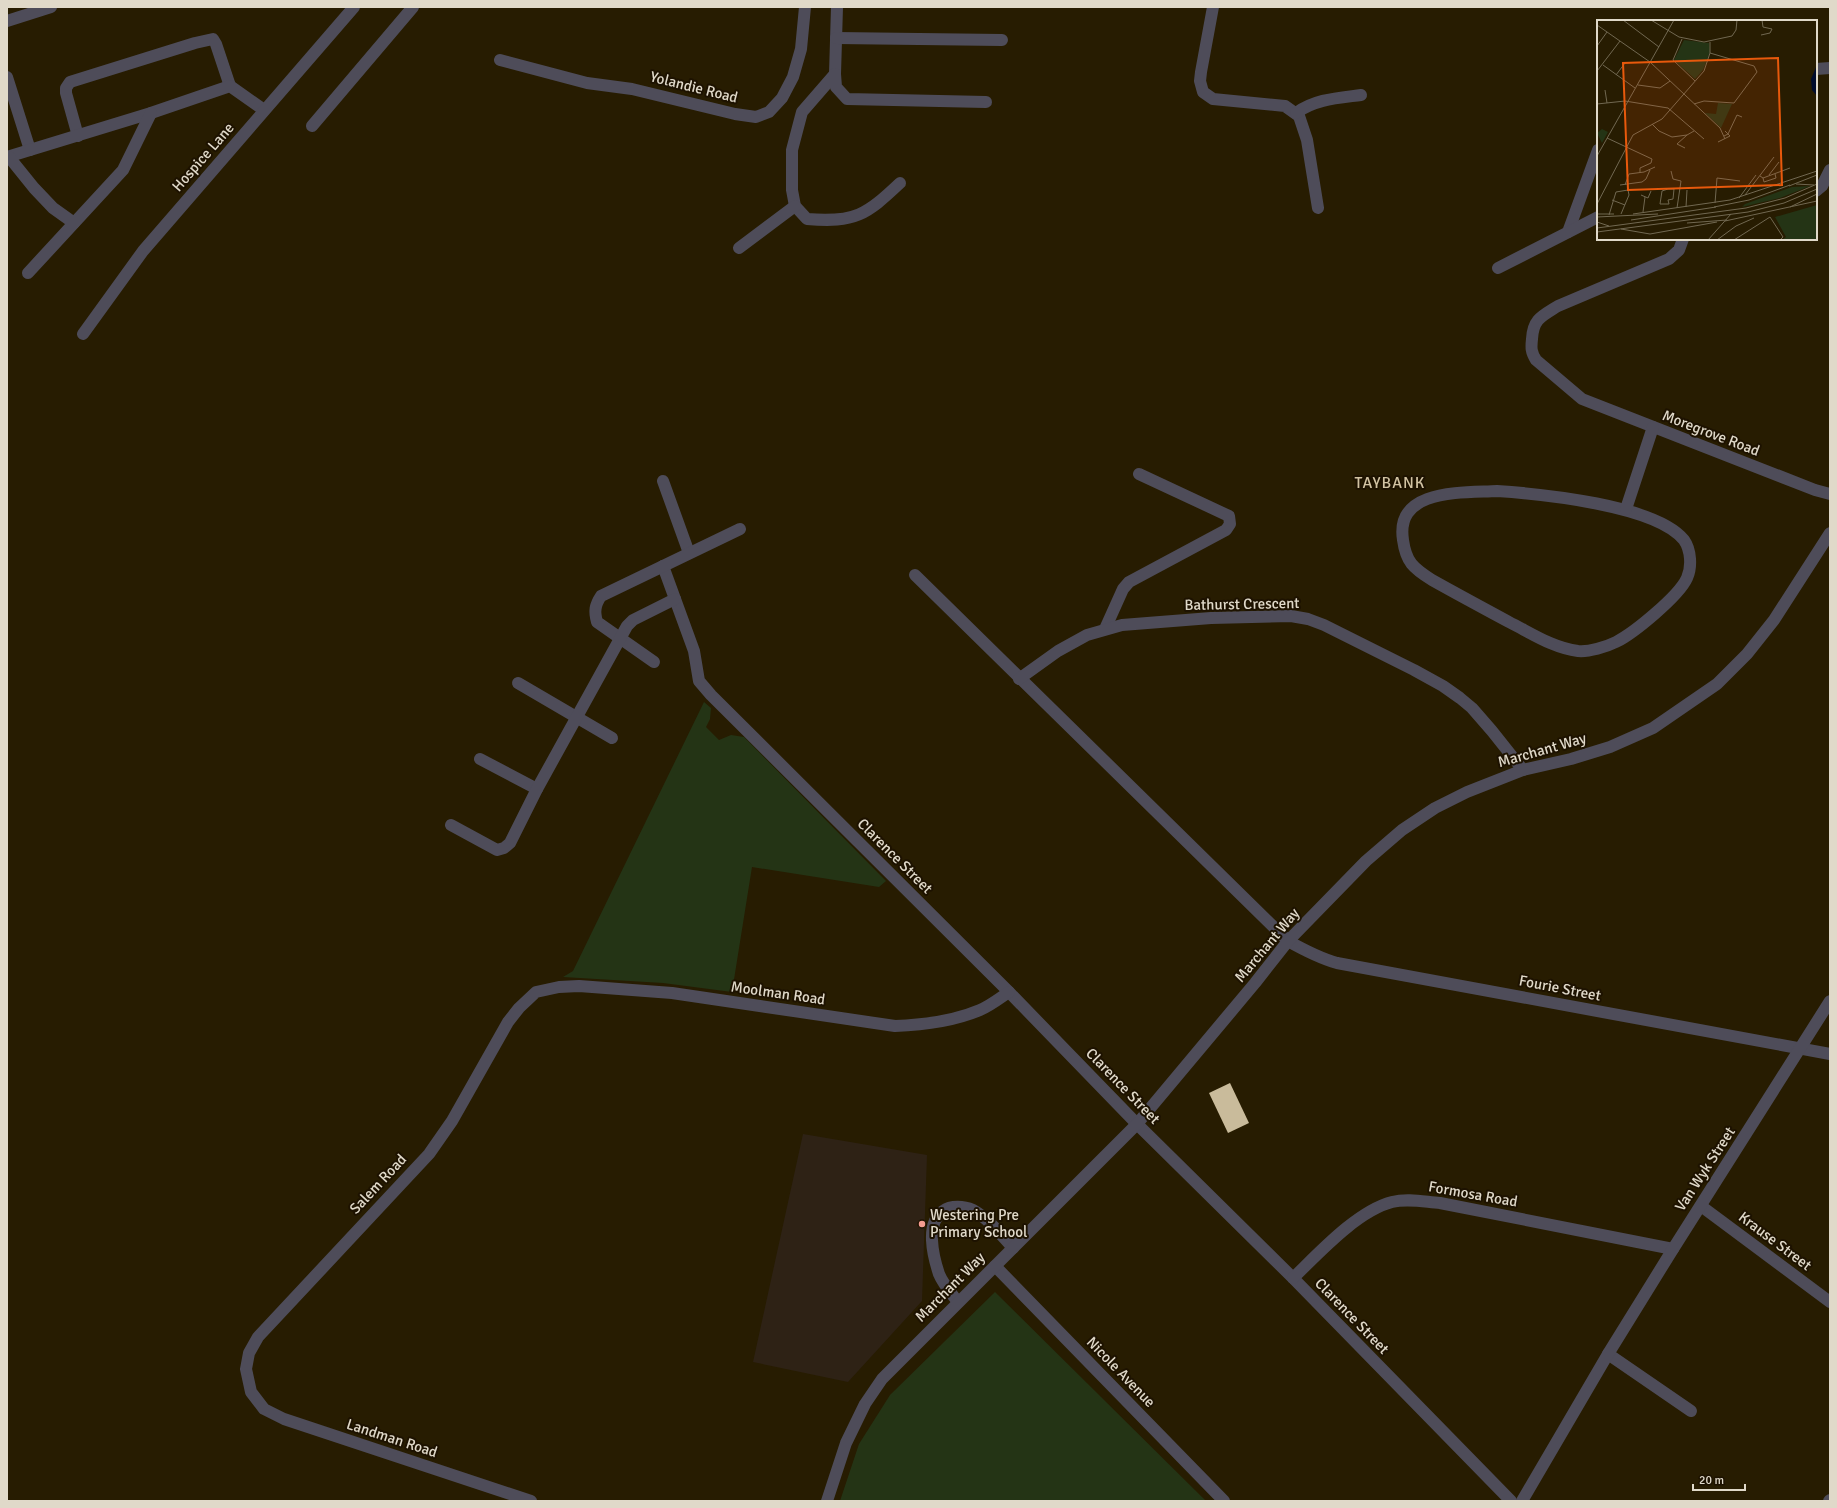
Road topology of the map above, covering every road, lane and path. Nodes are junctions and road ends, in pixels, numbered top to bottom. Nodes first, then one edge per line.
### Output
1 (51, 7) edge
2 (354, 7) edge
3 (414, 7) edge
4 (805, 7) edge
5 (837, 7) edge
6 (1213, 7) edge
7 (7, 21) edge
8 (836, 38) junction
9 (1002, 40) dead end
10 (500, 60) dead end
11 (1830, 68) edge
12 (1817, 69) edge
13 (835, 74) junction
14 (7, 77) edge
15 (230, 86) junction
16 (1361, 95) dead end
17 (986, 102) dead end
18 (264, 110) junction
19 (151, 113) junction
20 (1296, 113) junction
21 (312, 126) dead end
22 (78, 136) junction
23 (30, 150) junction
24 (1597, 153) edge
25 (8, 157) edge
26 (1830, 170) edge
27 (900, 183) dead end
28 (1817, 190) edge
29 (794, 206) junction
30 (1318, 208) dead end
31 (1597, 218) edge
32 (74, 223) junction
33 (1568, 232) junction
34 (1683, 240) edge
35 (740, 248) dead end
36 (1498, 268) dead end
37 (28, 273) dead end
38 (83, 334) dead end
39 (1653, 427) junction
40 (1139, 474) dead end
41 (663, 481) dead end
42 (1830, 494) edge
43 (1626, 510) junction
44 (740, 529) dead end
45 (1830, 533) edge
46 (689, 553) junction
47 (663, 566) junction
48 (915, 575) dead end
49 (675, 599) junction
50 (1105, 629) junction
51 (620, 636) junction
52 (654, 662) dead end
53 (1019, 679) junction
54 (518, 683) dead end
55 (576, 717) junction
56 (612, 738) dead end
57 (480, 759) dead end
58 (1523, 770) junction
59 (537, 789) junction
60 (451, 825) dead end
61 (1288, 941) junction
62 (536, 992) joint
63 (1009, 992) junction
64 (1830, 1001) edge
65 (1801, 1049) junction
66 (1830, 1054) edge
67 (1137, 1124) junction
68 (1701, 1206) junction
69 (1013, 1248) junction
70 (1673, 1249) junction
71 (995, 1266) junction
72 (1292, 1278) junction
73 (958, 1302) junction
74 (1830, 1302) edge
75 (1608, 1354) junction
76 (252, 1392) joint
77 (1691, 1411) dead end
78 (531, 1501) edge
79 (827, 1501) edge
80 (1224, 1501) edge
81 (1511, 1501) edge
82 (1522, 1501) edge

1 - 7 street
2 - 18 street, Hospice Lane
3 - 21 street
4 - 10 street, Yolandie Road
5 - 8 street
6 - 20 street
8 - 9 street
8 - 13 street
11 - 12 street
13 - 17 street
13 - 29 street
14 - 23 street
15 - 18 street
15 - 19 street
15 - 22 street
16 - 20 street
18 - 38 street, Hospice Lane
19 - 22 street
19 - 32 street
20 - 30 street
22 - 23 street
23 - 25 street
24 - 33 street
25 - 32 street
26 - 28 street
27 - 29 street
29 - 35 street
31 - 33 street
32 - 37 street
33 - 36 street
34 - 39 street, Moregrove Road
39 - 42 street, Moregrove Road
39 - 43 street
40 - 50 street
41 - 46 street
43 - 43 street
44 - 46 street
45 - 58 street, Marchant Way
46 - 47 street
47 - 49 street, Clarence Street
47 - 51 street
48 - 53 street
49 - 51 street
49 - 63 street, Clarence Street
50 - 53 street, Bathurst Crescent
50 - 58 street, Bathurst Crescent
51 - 52 street
51 - 55 street
53 - 61 street
54 - 55 street
55 - 56 street
55 - 59 street
57 - 59 street
58 - 61 street, Marchant Way
59 - 60 street
61 - 65 street, Fourie Street
61 - 67 street, Marchant Way
62 - 63 street, Moolman Road
62 - 76 street, Salem Road
63 - 67 street, Clarence Street
64 - 65 street, Van Wyk Street
65 - 66 street, Fourie Street
65 - 68 street, Van Wyk Street
67 - 69 street, Marchant Way
67 - 72 street, Clarence Street
68 - 70 street, Van Wyk Street
68 - 74 street, Krause Street
69 - 71 street, Marchant Way
69 - 73 street
70 - 72 street, Formosa Road
70 - 75 street, Van Wyk Street
71 - 73 street, Marchant Way
71 - 80 street, Nicole Avenue
72 - 81 street, Clarence Street
73 - 79 street, Marchant Way
75 - 77 street
75 - 82 street, Van Wyk Street
76 - 78 street, Landman Road

